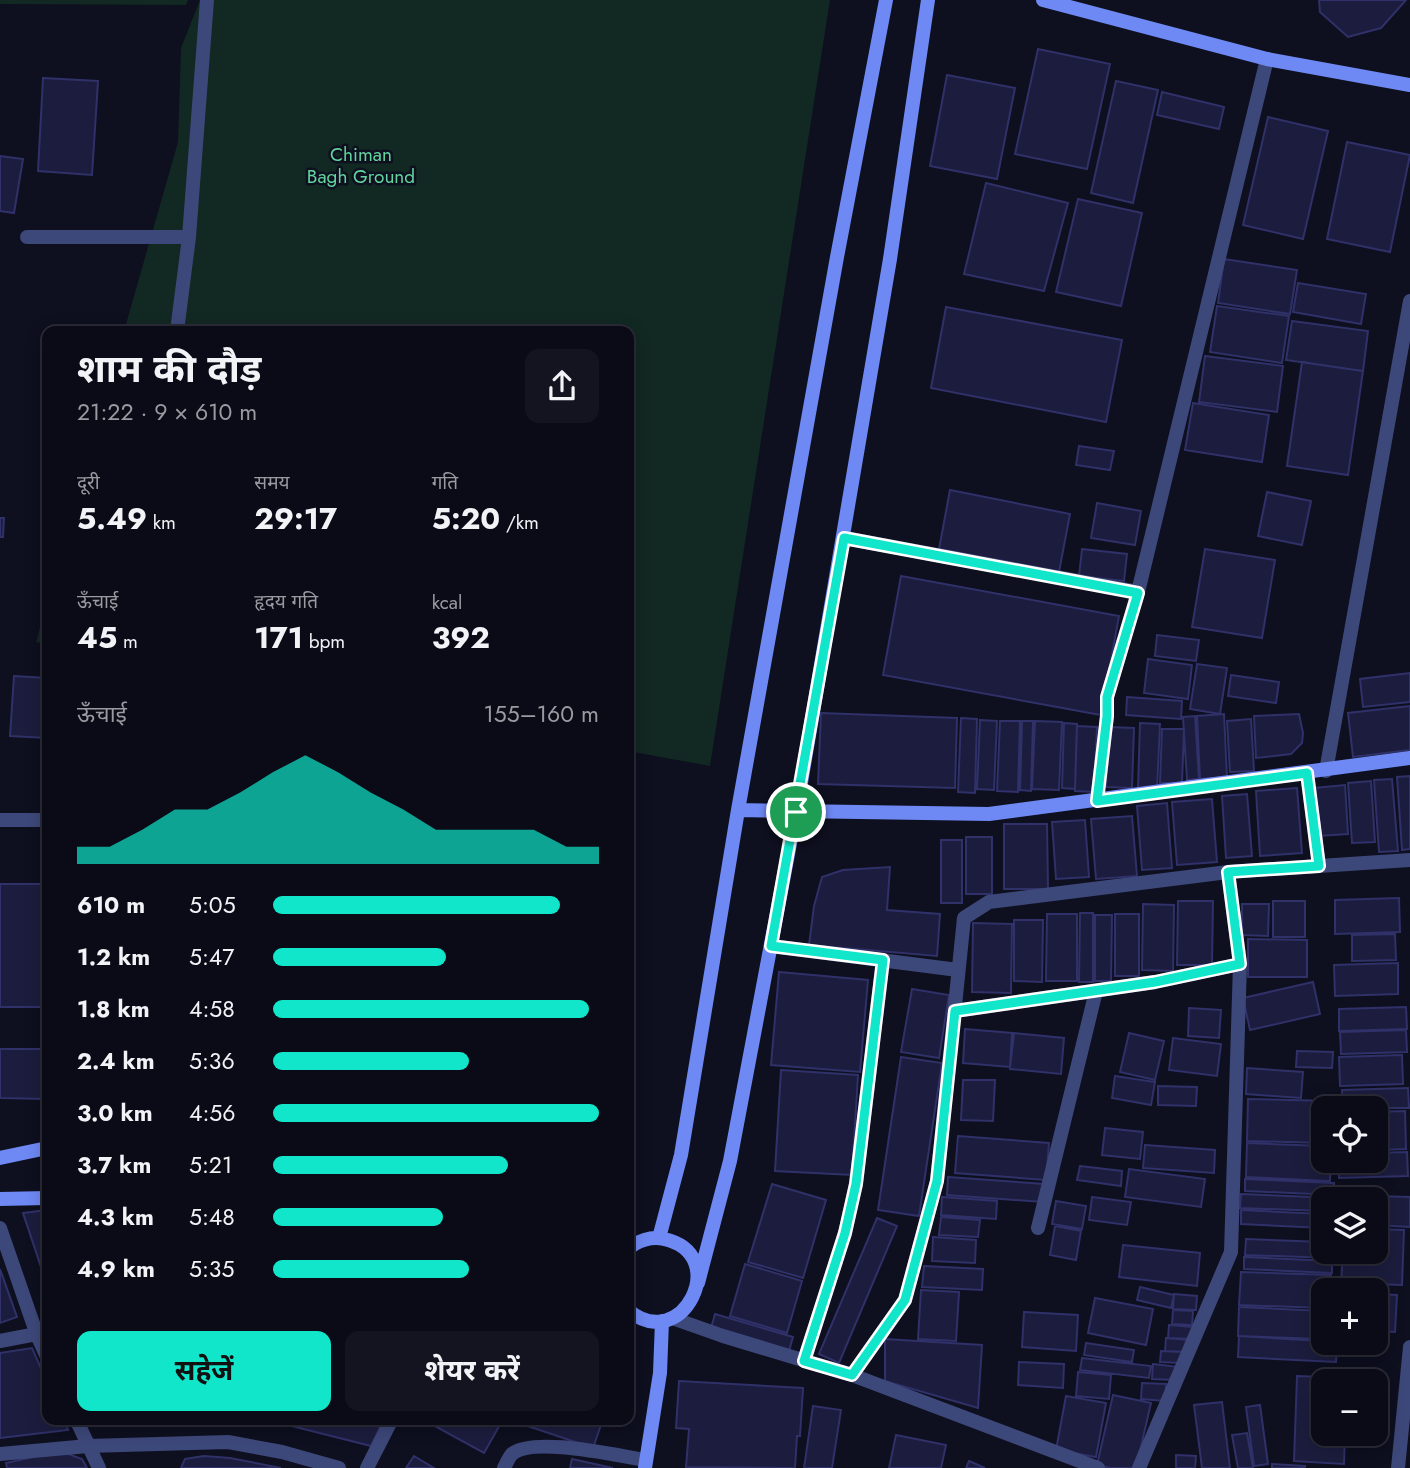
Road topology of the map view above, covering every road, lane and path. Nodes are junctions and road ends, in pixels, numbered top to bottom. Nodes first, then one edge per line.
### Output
1 (207, 0) edge
2 (886, 0) edge
3 (928, 0) edge
4 (1043, 0) edge
5 (1267, 59) junction
6 (1410, 85) edge
7 (27, 237) dead end
8 (189, 237) junction
9 (1410, 301) edge
10 (178, 326) edge
11 (844, 538) junction
12 (1138, 593) junction
13 (1410, 758) edge
14 (1326, 771) junction
15 (1307, 773) junction
16 (1097, 801) junction
17 (738, 810) junction
18 (796, 812) junction
19 (0, 820) edge
20 (42, 820) edge
21 (1410, 860) edge
22 (1319, 866) junction
23 (1228, 872) junction
24 (771, 946) junction
25 (883, 960) junction
26 (1240, 964) junction
27 (958, 970) junction
28 (1096, 992) junction
29 (955, 1011) junction
30 (42, 1149) edge
31 (0, 1158) edge
32 (42, 1198) edge
33 (0, 1199) edge
34 (0, 1228) edge
35 (1038, 1228) dead end
36 (634, 1237) edge
37 (651, 1239) junction
38 (634, 1246) edge
39 (698, 1283) junction
40 (634, 1314) edge
41 (667, 1319) junction
42 (42, 1333) edge
43 (0, 1341) edge
44 (1410, 1347) edge
45 (804, 1361) junction
46 (852, 1375) junction
47 (79, 1425) edge
48 (389, 1425) edge
49 (89, 1446) junction
50 (0, 1454) edge
51 (646, 1464) edge
52 (99, 1468) edge
53 (339, 1468) edge
54 (366, 1468) edge
55 (504, 1468) edge
56 (1098, 1468) edge
57 (1139, 1468) edge
58 (1398, 1468) edge

1 - 8 street
2 - 17 main road
3 - 11 main road
4 - 5 main road
5 - 6 main road
5 - 12 street
7 - 8 street
8 - 10 street
9 - 14 street
11 - 12 street
11 - 18 main road
12 - 16 street
13 - 14 main road
14 - 15 main road
15 - 16 main road
15 - 22 street
16 - 18 main road
17 - 18 main road
17 - 37 main road
18 - 24 main road
19 - 20 street
21 - 22 street
22 - 23 street
23 - 26 street
23 - 27 street
24 - 25 street
24 - 39 main road
25 - 27 street
25 - 45 street
26 - 28 street
26 - 57 street
27 - 29 street
28 - 29 street
28 - 35 street
29 - 46 street
30 - 31 main road
32 - 33 main road
34 - 42 street
36 - 37 main road
37 - 38 main road
37 - 39 main road
39 - 41 main road
40 - 41 main road
41 - 45 street
41 - 51 main road
42 - 43 street
44 - 58 street
45 - 46 street
46 - 56 street
47 - 49 street
48 - 54 street
49 - 50 street
49 - 52 street
49 - 53 street
51 - 55 street

